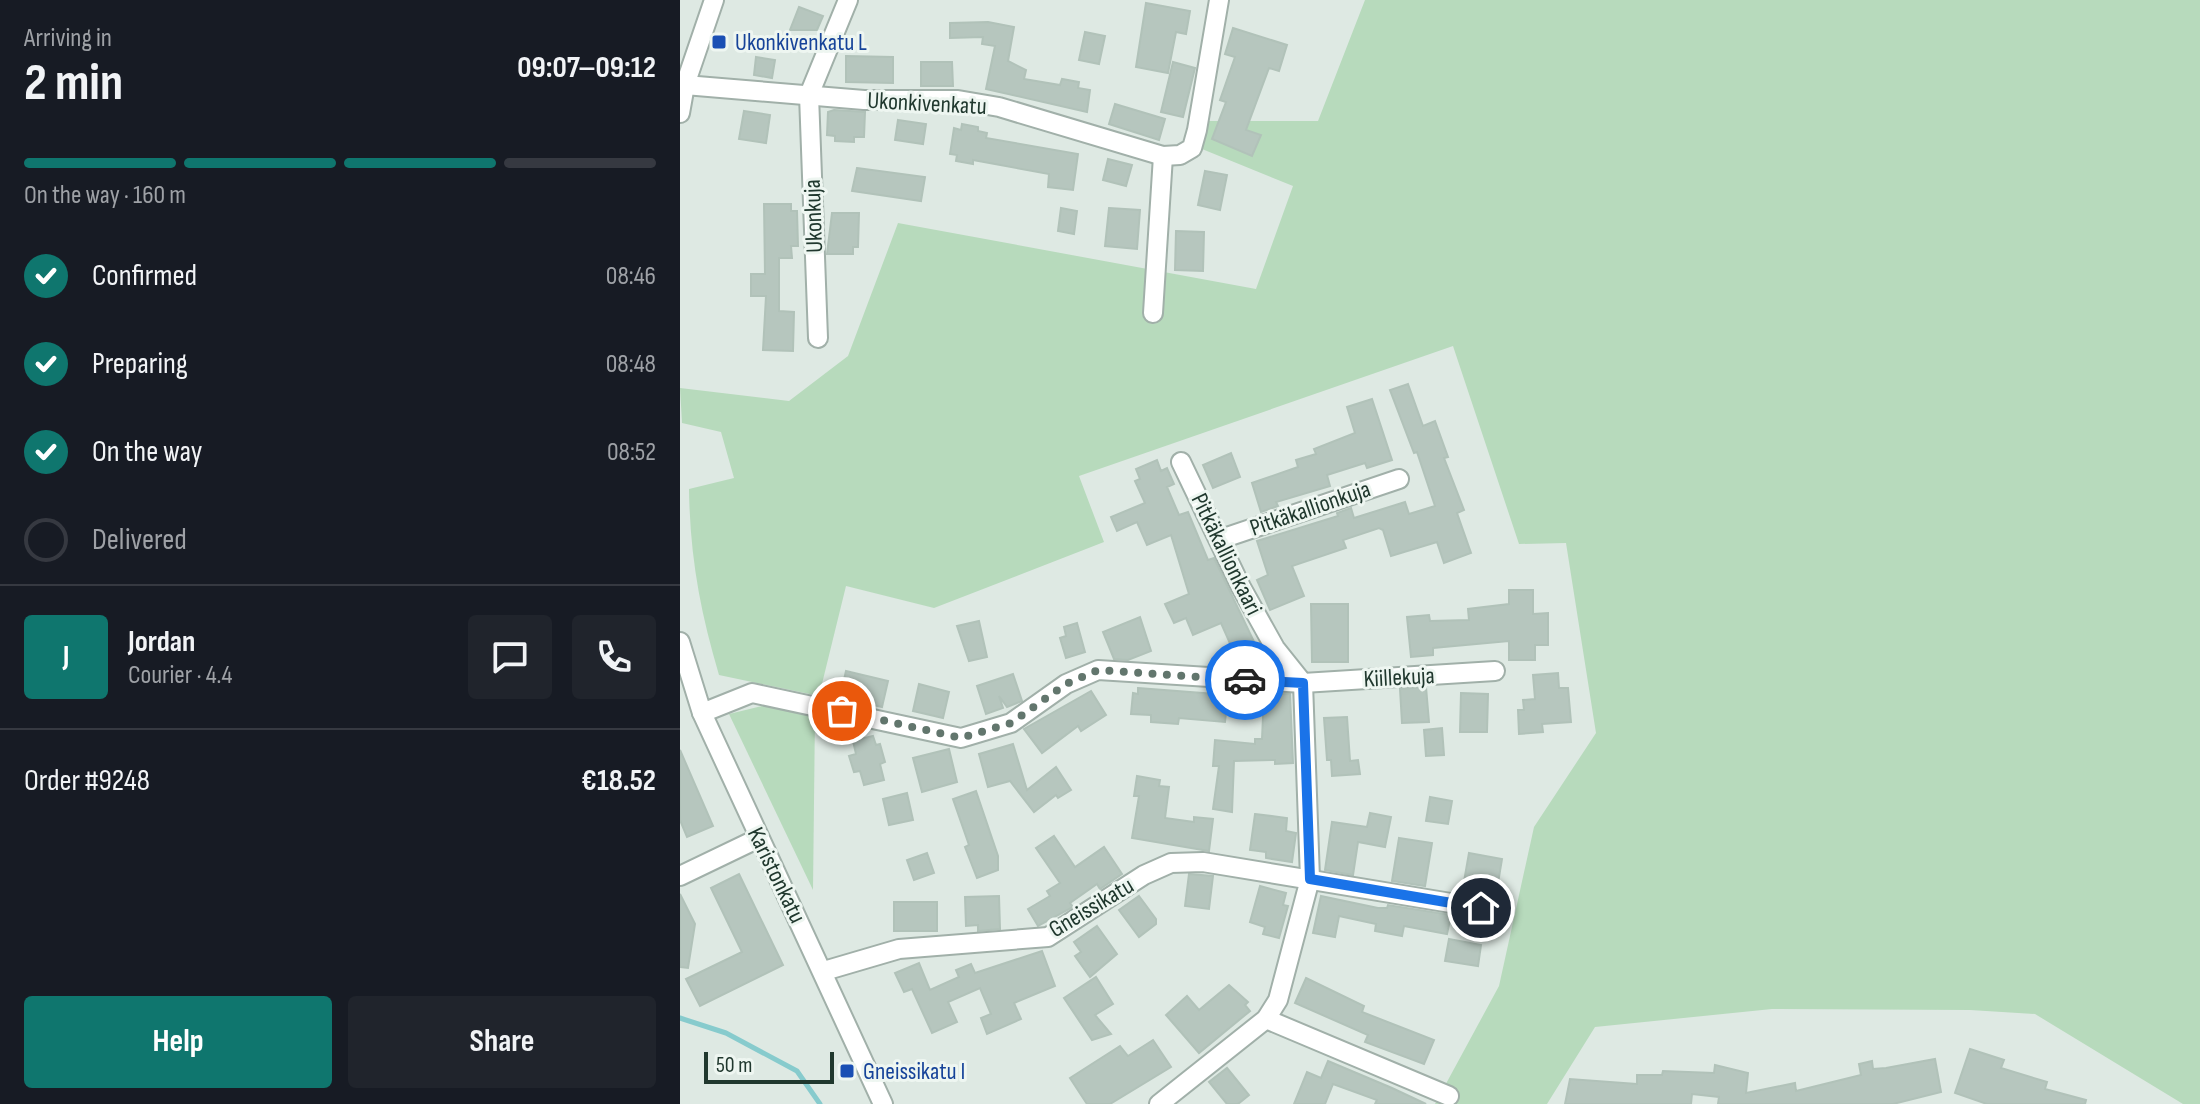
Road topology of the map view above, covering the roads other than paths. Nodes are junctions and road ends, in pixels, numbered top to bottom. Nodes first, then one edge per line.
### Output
1 (714, 0) edge
2 (848, 0) edge
3 (1219, 0) edge
4 (685, 85) junction
5 (809, 95) junction
6 (680, 113) edge
7 (1163, 156) junction
8 (1153, 313) dead end
9 (818, 338) dead end
10 (1181, 462) dead end
11 (1399, 479) dead end
12 (1221, 539) junction
13 (680, 642) edge
14 (1495, 671) dead end
15 (1303, 683) junction
16 (702, 713) junction
17 (759, 838) junction
18 (680, 876) edge
19 (1310, 879) junction
20 (1481, 908) dead end
21 (824, 971) junction
22 (1266, 1019) junction
23 (1449, 1096) dead end
24 (883, 1104) edge
25 (1159, 1104) edge

1 - 4 street
2 - 5 street
3 - 7 street
4 - 5 street, Ukonkivenkatu
4 - 6 street
5 - 7 street, Ukonkivenkatu
5 - 9 street, Ukonkuja
7 - 8 street
10 - 12 street, Pitkäkallionkaari
11 - 12 street, Pitkäkallionkuja
12 - 15 street, Pitkäkallionkaari
13 - 16 street, Karistonkatu
14 - 15 street, Kiillekuja
15 - 16 street, Kiillekuja
15 - 19 street
16 - 17 street, Karistonkatu
17 - 18 street
17 - 21 street, Karistonkatu
19 - 20 street, Gneissikatu
19 - 21 street, Gneissikatu
19 - 22 street
21 - 24 street, Karistonkatu
22 - 23 street
22 - 25 street

